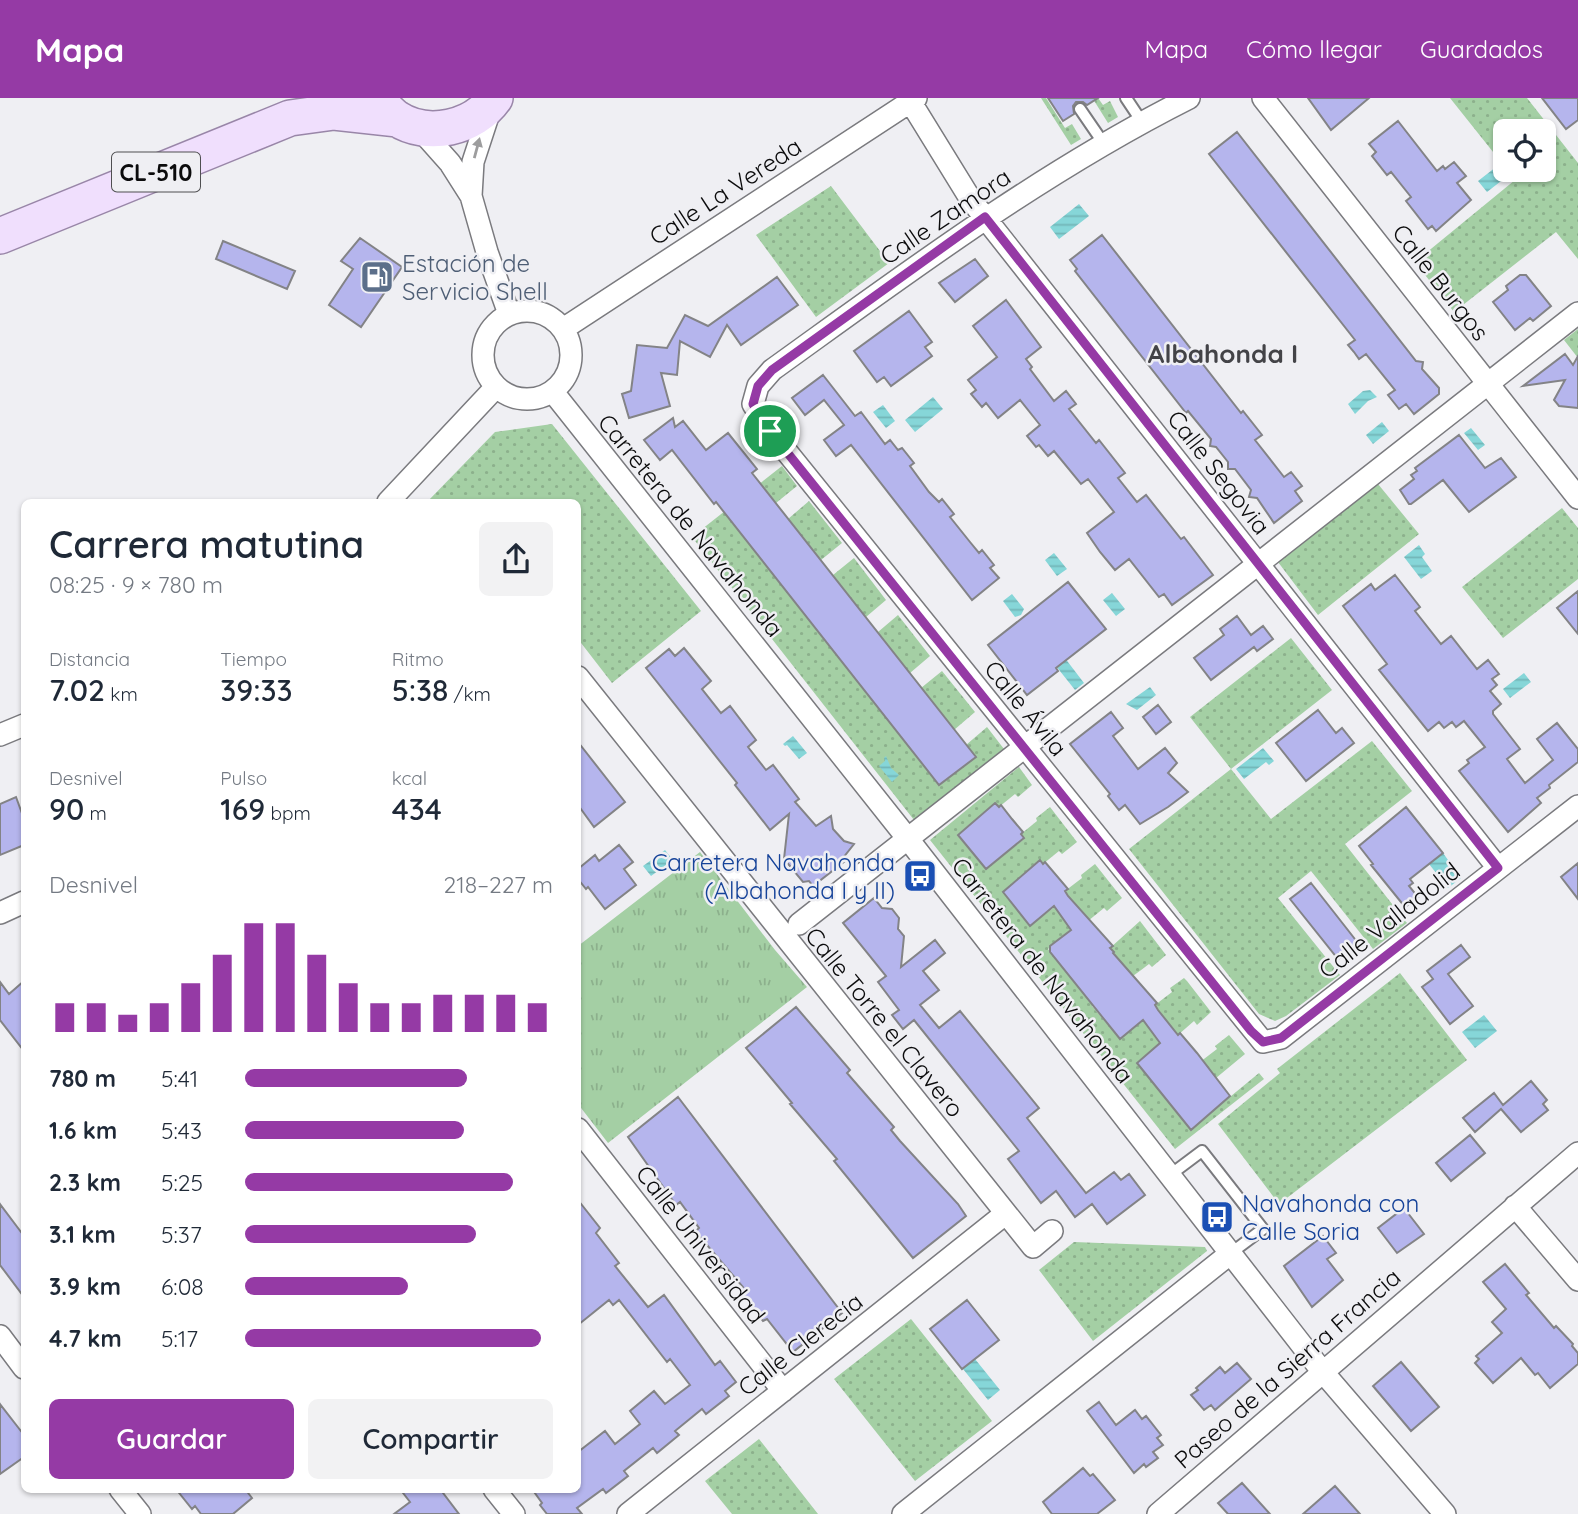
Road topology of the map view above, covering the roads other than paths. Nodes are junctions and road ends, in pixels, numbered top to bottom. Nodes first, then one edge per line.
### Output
1 (1126, 98) edge
2 (1263, 98) edge
3 (494, 100) edge
4 (913, 100) edge
5 (1181, 100) edge
6 (302, 108) edge
7 (1080, 109) dead end
8 (397, 115) edge
9 (1142, 122) junction
10 (1104, 144) junction
11 (471, 196) junction
12 (77, 204) junction
13 (985, 217) junction
14 (0, 218) edge
15 (0, 236) edge
16 (1578, 313) edge
17 (509, 314) junction
18 (563, 329) junction
19 (1488, 383) junction
20 (495, 388) junction
21 (553, 392) junction
22 (753, 404) joint
23 (1578, 498) edge
24 (391, 499) edge
25 (1258, 564) junction
26 (581, 681) edge
27 (21, 726) edge
28 (0, 735) edge
29 (1024, 747) junction
30 (1578, 806) edge
31 (908, 839) junction
32 (1498, 868) junction
33 (21, 903) edge
34 (0, 913) edge
35 (799, 924) dead end
36 (1263, 1042) joint
37 (581, 1133) edge
38 (1578, 1153) edge
39 (1170, 1175) junction
40 (1515, 1206) junction
41 (1005, 1214) junction
42 (1052, 1231) dead end
43 (1231, 1253) junction
44 (1578, 1280) edge
45 (0, 1336) edge
46 (14, 1365) edge
47 (1322, 1371) junction
48 (783, 1391) junction
49 (123, 1493) edge
50 (497, 1493) edge
51 (140, 1514) edge
52 (514, 1514) edge
53 (628, 1514) edge
54 (903, 1514) edge
55 (1158, 1514) edge
56 (1445, 1514) edge

1 - 9 lane
2 - 19 street, Calle Burgos
3 - 8 main road, CL-510
11 -> 3 street
4 - 13 street, Calle Segovia
4 - 18 street, Calle La Vereda
5 - 9 street, Calle Zamora
6 - 8 main road, CL-510
6 - 12 main road, CL-510
7 - 10 lane
8 - 11 street
9 - 10 street, Calle Zamora
10 - 13 street, Calle Zamora
11 - 17 street
12 - 14 street
12 - 15 main road, CL-510
13 - 22 street, Calle Zamora
13 - 25 street, Calle Segovia
16 - 19 street
17 - 18 street
17 - 20 street
18 - 21 street
19 - 23 street, Calle Burgos
19 - 25 street
20 - 21 street
20 - 24 street
21 - 31 street, Carretera de Navahonda
22 - 29 street, Calle Ávila
25 - 29 street
25 - 32 street, Calle Segovia
26 - 41 street, Calle Torre el Clavero
27 - 28 street
29 - 31 street
29 - 36 street, Calle Ávila
30 - 32 street, Calle Valladolid
31 - 35 street
31 - 39 street, Carretera de Navahonda
32 - 36 street, Calle Valladolid
33 - 34 street
37 - 48 street, Calle Universidad
38 - 40 street, Paseo de la Sierra Francia
39 - 43 street, Carretera de Navahonda
39 - 43 lane
40 - 44 street
40 - 47 street, Paseo de la Sierra Francia
41 - 42 street, Calle Torre el Clavero
41 - 48 street, Calle Clerecía
43 - 47 street, Carretera de Navahonda
43 - 54 street
45 - 46 street
47 - 55 street, Paseo de la Sierra Francia
47 - 56 street, Carretera de Navahonda
48 - 53 street, Calle Clerecía
49 - 51 street
50 - 52 street

